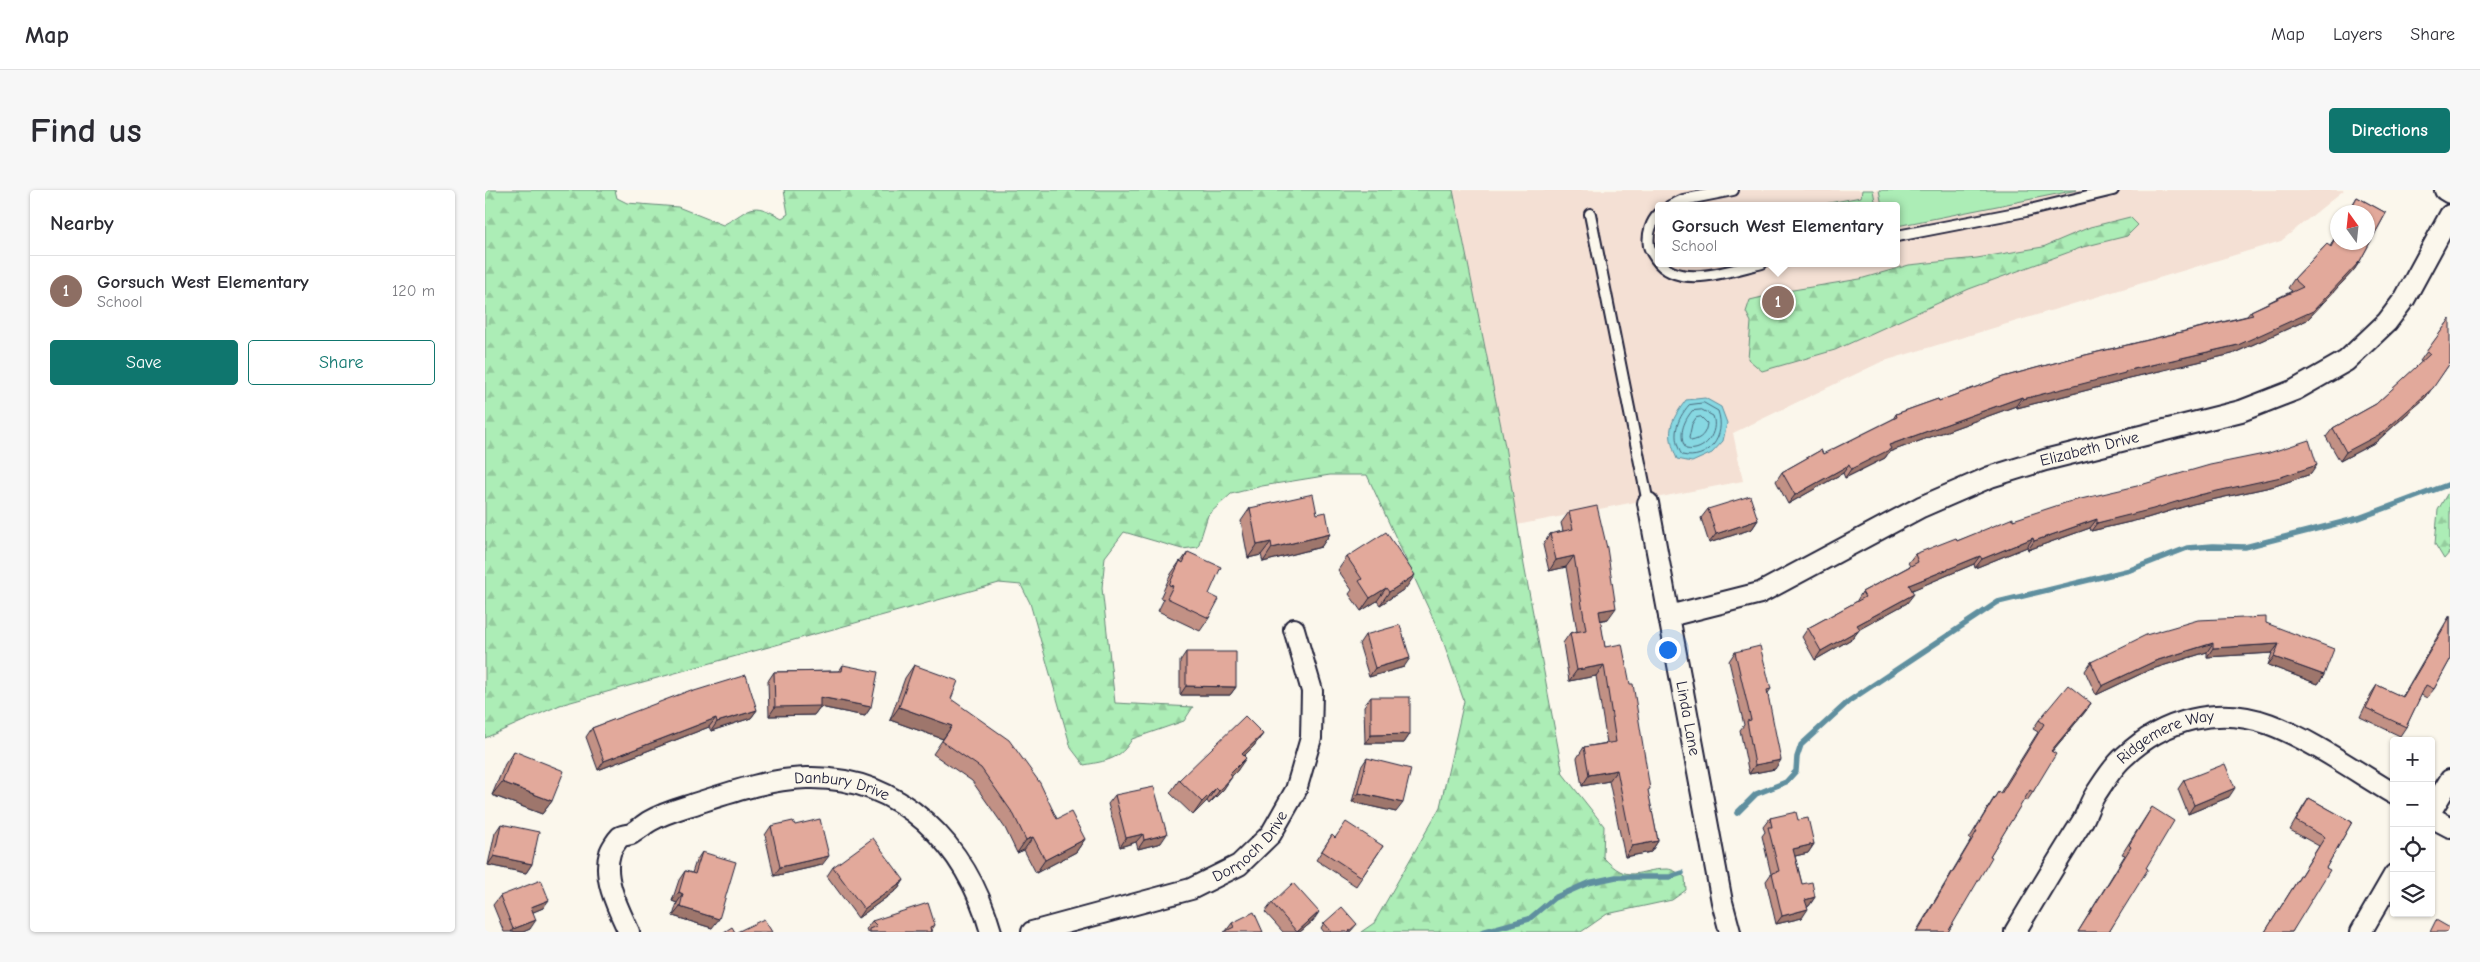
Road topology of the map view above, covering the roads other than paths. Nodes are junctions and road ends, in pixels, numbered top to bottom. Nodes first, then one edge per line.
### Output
1 (1733, 190) edge
2 (2113, 190) edge
3 (2445, 190) edge
4 (2450, 193) edge
5 (1679, 202) edge
6 (1590, 214) dead end
7 (2450, 215) edge
8 (1655, 220) edge
9 (1900, 235) edge
10 (1655, 257) edge
11 (1662, 267) edge
12 (1743, 267) edge
13 (1648, 503) joint
14 (1669, 616) junction
15 (1294, 629) dead end
16 (2450, 780) edge
17 (2390, 792) edge
18 (2435, 804) edge
19 (2435, 819) edge
20 (2450, 828) edge
21 (2390, 882) edge
22 (629, 932) edge
23 (991, 932) edge
24 (1032, 932) edge
25 (1730, 932) edge
26 (2015, 932) edge
27 (2361, 932) edge

1 - 5 lane
2 - 9 lane
3 - 4 street
6 - 13 lane
7 - 14 street, Elizabeth Drive
8 - 10 lane
11 - 12 lane
13 - 14 street, Linda Lane
14 - 25 street, Linda Lane
15 - 24 street, Dornoch Drive
16 - 18 street
17 - 26 street, Ridgemere Way
19 - 20 street
21 - 27 street
22 - 23 street, Danbury Drive

